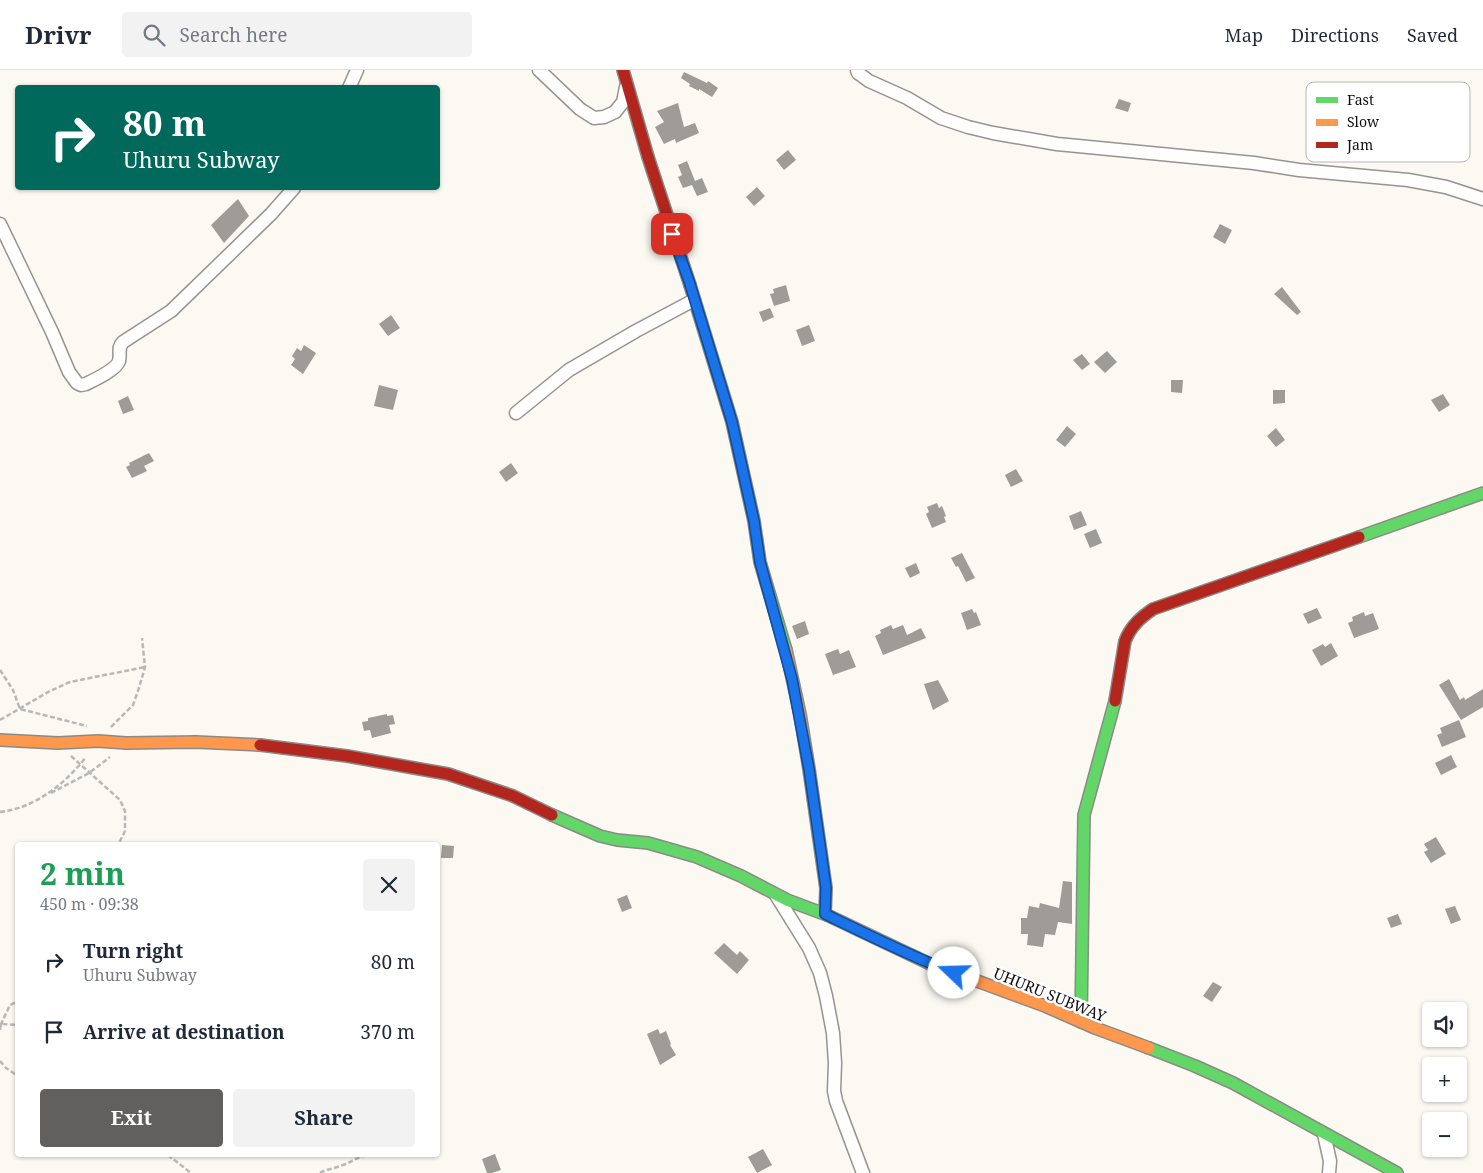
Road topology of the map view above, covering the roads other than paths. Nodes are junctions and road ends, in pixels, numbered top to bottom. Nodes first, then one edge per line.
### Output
1 (357, 70) edge
2 (539, 70) edge
3 (623, 70) edge
4 (857, 70) edge
5 (350, 85) edge
6 (627, 85) junction
7 (292, 190) edge
8 (1483, 199) edge
9 (0, 224) edge
10 (694, 300) junction
11 (516, 413) dead end
12 (1483, 493) edge
13 (0, 740) edge
14 (776, 895) junction
15 (825, 914) junction
16 (1081, 1022) junction
17 (1324, 1134) junction
18 (863, 1173) edge
19 (1329, 1173) edge
20 (1397, 1173) edge

1 - 5 street
2 - 6 street
3 - 6 street
4 - 8 street
6 - 10 street
7 - 9 street
10 - 11 street
10 - 15 street
12 - 16 street
13 - 14 street, UHURU SUBWAY
14 - 15 street, UHURU SUBWAY
14 - 18 street
15 - 16 street, UHURU SUBWAY
16 - 17 street, UHURU SUBWAY
17 - 19 street
17 - 20 street, UHURU SUBWAY

